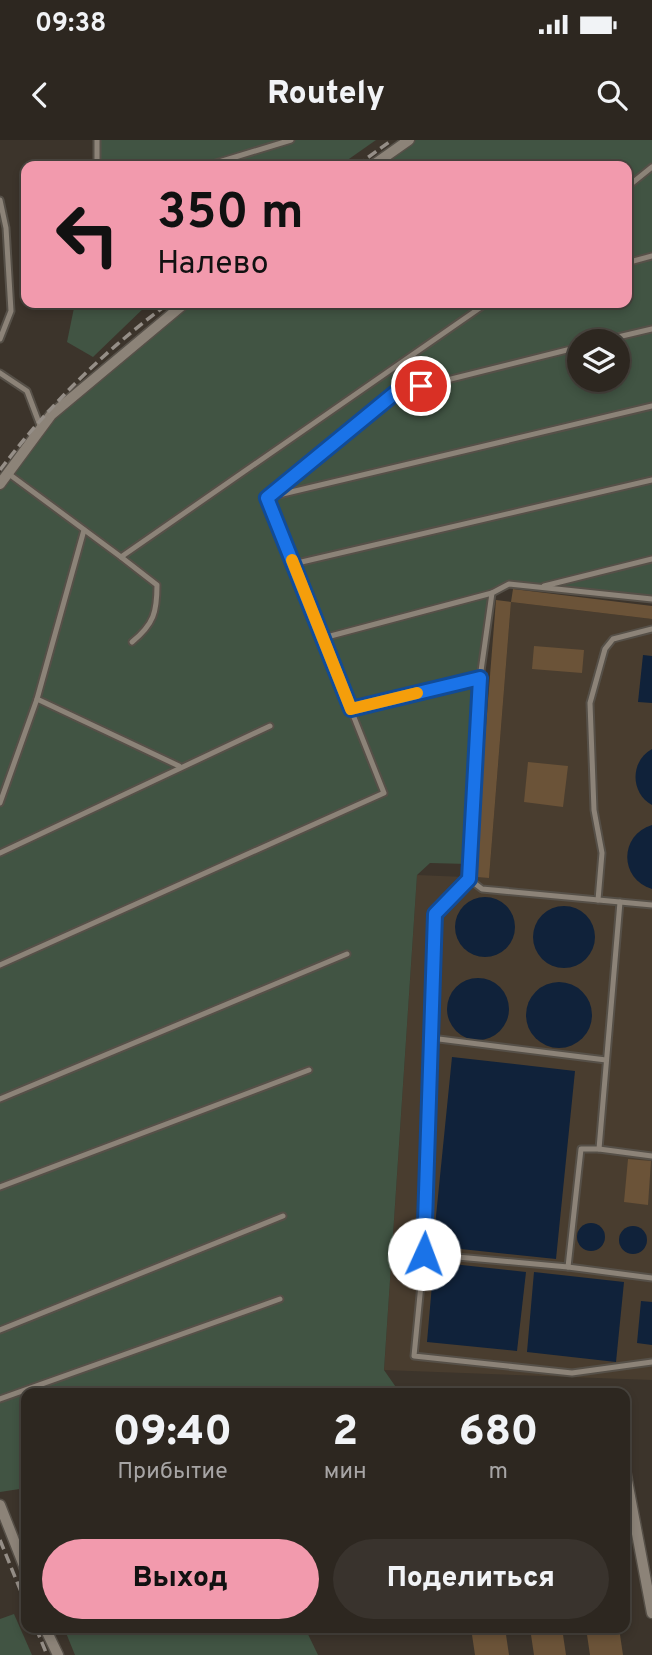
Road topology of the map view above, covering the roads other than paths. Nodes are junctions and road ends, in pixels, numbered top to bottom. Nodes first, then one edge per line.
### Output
1 (97, 140) edge
2 (291, 140) edge
3 (409, 140) edge
4 (97, 161) edge
5 (222, 161) edge
6 (379, 161) edge
7 (652, 167) edge
8 (632, 183) edge
9 (0, 200) edge
10 (652, 256) edge
11 (632, 261) edge
12 (179, 308) edge
13 (479, 308) edge
14 (652, 329) edge
15 (630, 334) edge
16 (0, 340) edge
17 (567, 350) edge
18 (0, 373) edge
19 (652, 406) edge
20 (41, 428) junction
21 (7, 473) junction
22 (652, 480) edge
23 (0, 484) edge
24 (267, 498) junction
25 (84, 530) junction
26 (121, 557) junction
27 (652, 559) edge
28 (293, 564) junction
29 (541, 587) junction
30 (492, 593) junction
31 (652, 600) edge
32 (652, 629) edge
33 (323, 638) junction
34 (132, 642) dead end
35 (480, 678) junction
36 (37, 699) junction
37 (351, 709) junction
38 (270, 726) dead end
39 (179, 766) junction
40 (0, 803) edge
41 (0, 853) edge
42 (469, 879) junction
43 (598, 900) junction
44 (620, 902) junction
45 (652, 905) edge
46 (347, 954) dead end
47 (0, 965) edge
48 (431, 1038) junction
49 (606, 1060) junction
50 (309, 1070) dead end
51 (0, 1099) edge
52 (598, 1149) junction
53 (652, 1156) edge
54 (0, 1186) edge
55 (283, 1216) dead end
56 (424, 1254) junction
57 (568, 1267) junction
58 (652, 1278) edge
59 (280, 1299) dead end
60 (0, 1330) edge
61 (652, 1362) edge
62 (31, 1388) edge
63 (21, 1392) edge
64 (0, 1399) edge
65 (630, 1496) edge
66 (0, 1505) edge
67 (21, 1558) edge
68 (652, 1613) edge
69 (47, 1633) edge
70 (58, 1655) edge

1 - 4 lane
2 - 5 lane
3 - 6 street
7 - 8 lane
9 - 16 lane
10 - 11 lane
12 - 20 street
13 - 26 lane
14 - 15 lane
17 - 24 lane
18 - 20 lane
19 - 24 lane
20 - 21 street
21 - 23 street
21 - 25 lane
22 - 28 lane
24 - 28 lane
25 - 26 lane
25 - 36 lane
26 - 34 lane
27 - 29 lane
28 - 33 lane
29 - 30 lane
29 - 31 lane
30 - 33 lane
30 - 35 lane
32 - 43 lane
33 - 37 lane
35 - 37 lane
35 - 42 lane
36 - 39 lane
36 - 40 lane
37 - 47 lane
38 - 39 lane
39 - 41 lane
42 - 43 lane
42 - 48 lane
43 - 44 lane
44 - 45 lane
44 - 49 lane
46 - 51 lane
48 - 49 lane
48 - 56 lane
49 - 52 lane
50 - 54 lane
52 - 53 lane
52 - 57 lane
55 - 60 lane
56 - 57 lane
56 - 61 lane
57 - 58 lane
59 - 62 lane
63 - 64 lane
65 - 68 street
66 - 67 street
69 - 70 street

